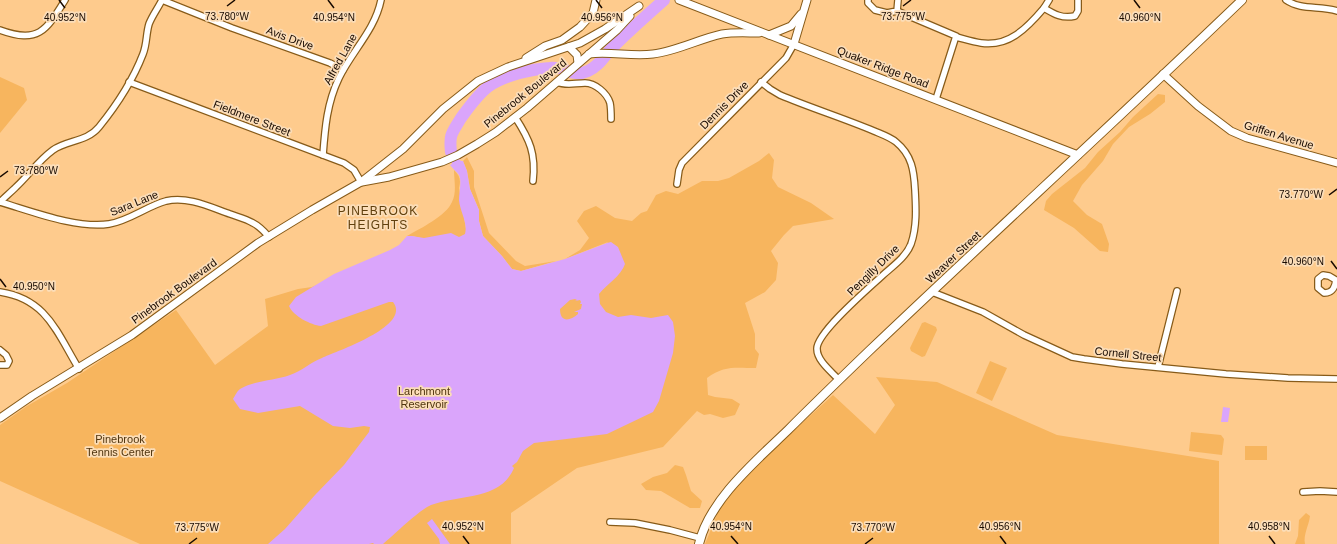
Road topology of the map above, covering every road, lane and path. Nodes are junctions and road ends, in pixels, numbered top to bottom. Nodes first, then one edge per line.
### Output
1 (65, 0) edge
2 (162, 0) edge
3 (381, 0) edge
4 (596, 0) edge
5 (645, 0) edge
6 (680, 0) edge
7 (808, 0) edge
8 (868, 0) edge
9 (898, 0) edge
10 (1049, 0) edge
11 (1078, 0) edge
12 (1242, 0) edge
13 (1286, 0) edge
14 (639, 6) junction
15 (1044, 8) junction
16 (897, 11) junction
17 (1337, 11) edge
18 (803, 13) junction
19 (0, 30) edge
20 (766, 34) junction
21 (956, 37) junction
22 (794, 44) junction
23 (569, 47) junction
24 (588, 54) junction
25 (578, 63) junction
26 (516, 64) junction
27 (343, 70) junction
28 (1163, 74) junction
29 (129, 82) junction
30 (557, 82) junction
31 (761, 82) junction
32 (936, 99) junction
33 (515, 118) junction
34 (612, 119) dead end
35 (1078, 155) junction
36 (323, 156) junction
37 (1337, 163) edge
38 (533, 181) dead end
39 (361, 182) junction
40 (678, 184) dead end
41 (0, 202) edge
42 (269, 237) junction
43 (1177, 291) dead end
44 (0, 292) edge
45 (932, 292) junction
46 (0, 350) edge
47 (0, 365) edge
48 (1158, 367) junction
49 (79, 368) junction
50 (1337, 379) edge
51 (839, 380) junction
52 (0, 418) edge
53 (1303, 492) dead end
54 (1337, 492) edge
55 (610, 522) dead end
56 (700, 541) edge

1 - 19 street
2 - 27 street, Avis Drive
2 - 29 street
3 - 27 street, Alfred Lane
4 - 26 street
5 - 14 street, Pinebrook Boulevard
6 - 20 street, Quaker Ridge Road
7 - 18 street
8 - 16 street
9 - 16 street
10 - 15 street
11 - 15 street
12 - 28 main road, Weaver Street
13 - 17 street
14 - 23 street, Pinebrook Boulevard
14 - 24 street, Pinebrook Boulevard
15 - 21 street
16 - 21 street
18 - 20 street
18 - 22 street
20 - 22 street, Quaker Ridge Road
20 - 24 street
21 - 32 street
22 - 31 street, Dennis Drive
22 - 32 street, Quaker Ridge Road
23 - 25 street
23 - 26 street, Pinebrook Boulevard
24 - 25 street, Pinebrook Boulevard
25 - 30 street, Pinebrook Boulevard
26 - 39 street, Pinebrook Boulevard
27 - 36 street, Alfred Lane
28 - 35 main road, Weaver Street
28 - 37 street, Griffen Avenue
29 - 36 street, Fieldmere Street
29 - 41 street
30 - 33 street, Pinebrook Boulevard
30 - 34 street
31 - 40 street, Dennis Drive
31 - 51 street, Pengilly Drive
32 - 35 street, Quaker Ridge Road
33 - 38 street
33 - 39 street, Pinebrook Boulevard
35 - 45 main road, Weaver Street
36 - 39 street, Fieldmere Street
39 - 42 street, Pinebrook Boulevard
41 - 42 street, Sara Lane
42 - 49 street, Pinebrook Boulevard
43 - 48 street
44 - 49 street
45 - 48 street, Cornell Street
45 - 51 main road, Weaver Street
46 - 47 street
48 - 50 street, Cornell Street
49 - 52 street, Pinebrook Boulevard
51 - 56 main road, Weaver Street
53 - 54 street
55 - 56 street

